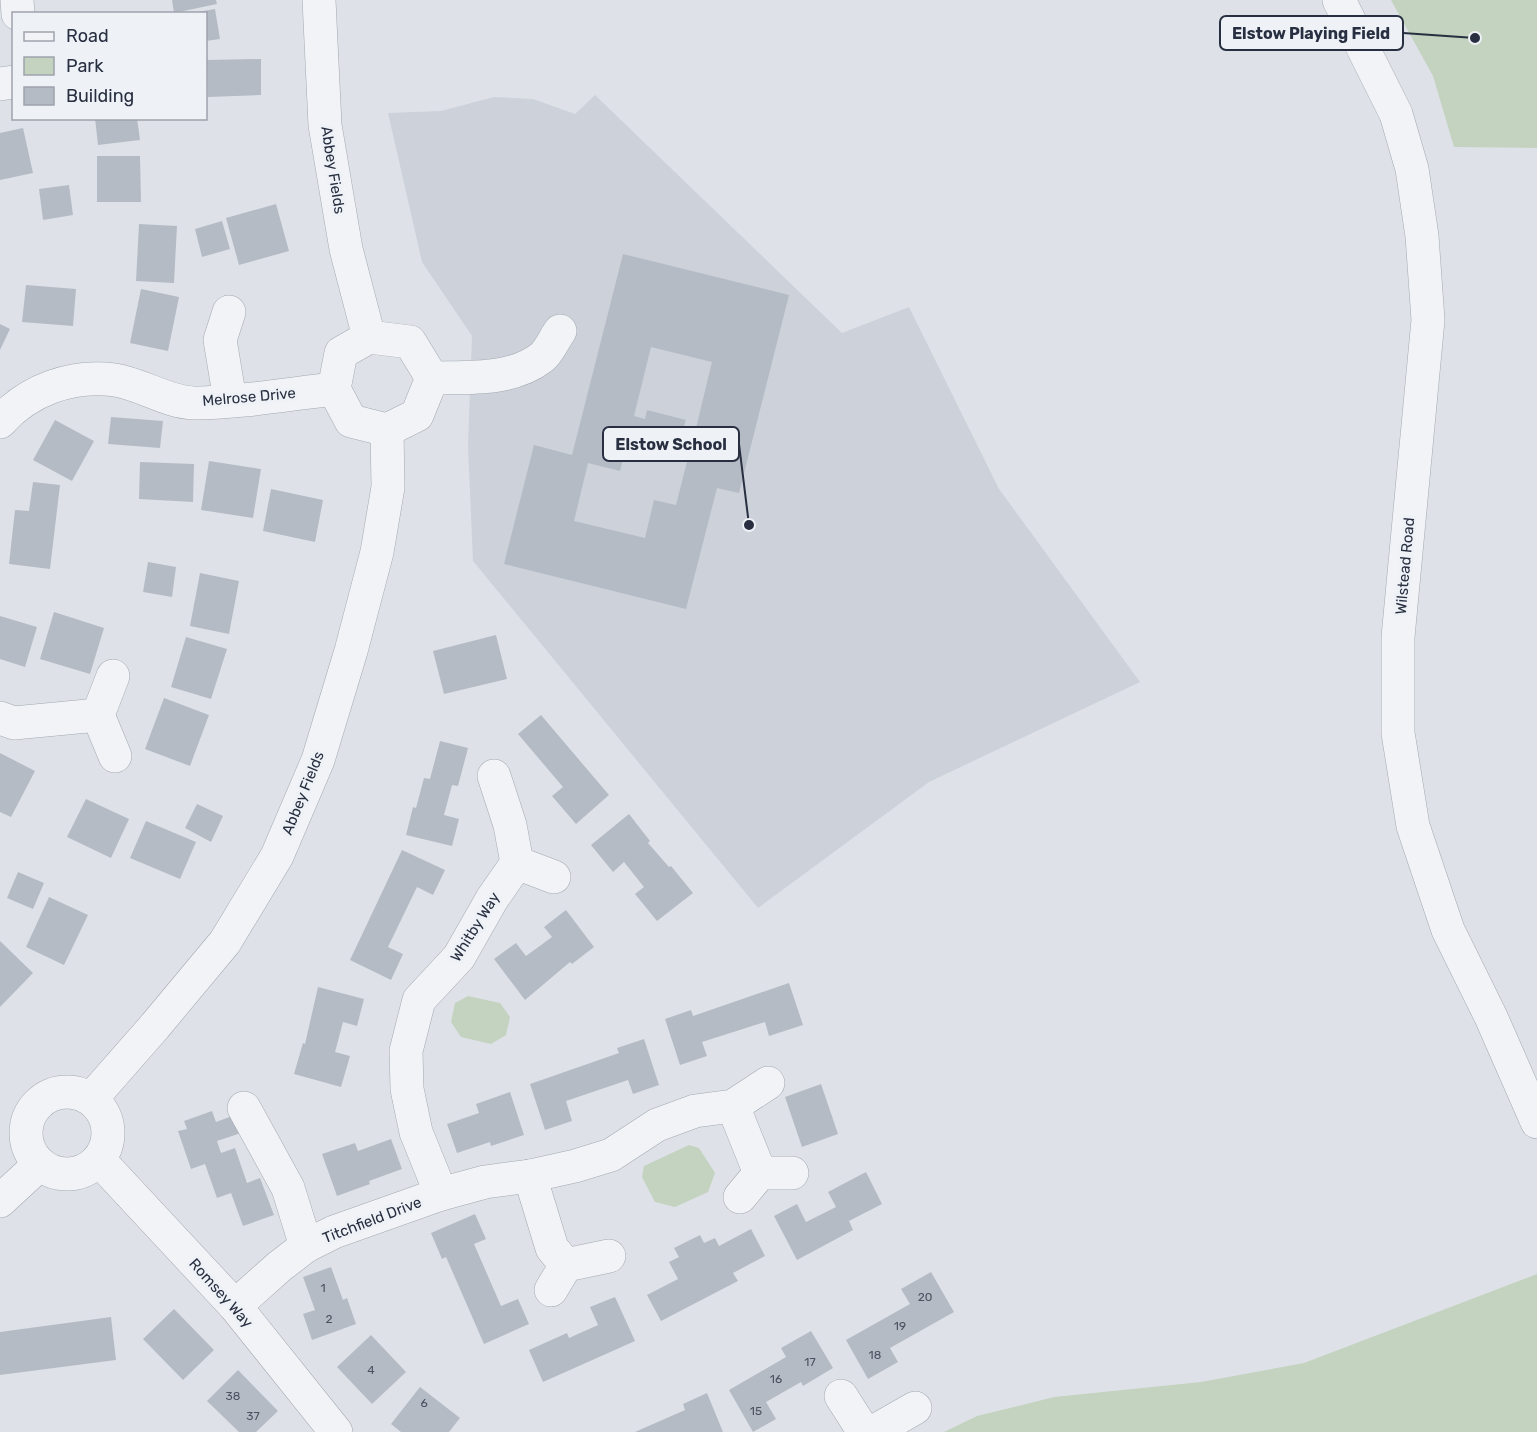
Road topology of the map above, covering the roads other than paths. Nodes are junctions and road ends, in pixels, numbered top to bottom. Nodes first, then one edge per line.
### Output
1 (319, 0) edge
2 (1339, 0) edge
3 (229, 312) dead end
4 (560, 331) dead end
5 (369, 337) junction
6 (432, 378) junction
7 (334, 389) junction
8 (230, 400) junction
9 (0, 422) edge
10 (387, 430) junction
11 (113, 676) dead end
12 (98, 715) junction
13 (0, 718) edge
14 (115, 756) dead end
15 (494, 776) dead end
16 (518, 863) junction
17 (554, 877) dead end
18 (768, 1083) dead end
19 (91, 1099) junction
20 (733, 1106) junction
21 (244, 1108) dead end
22 (1537, 1122) edge
23 (99, 1160) junction
24 (40, 1164) junction
25 (792, 1173) dead end
26 (530, 1176) junction
27 (441, 1194) junction
28 (0, 1201) edge
29 (306, 1246) junction
30 (609, 1256) dead end
31 (235, 1306) junction
32 (841, 1396) dead end
33 (915, 1408) dead end
34 (336, 1432) edge
35 (864, 1432) edge
36 (873, 1432) edge

1 - 5 street, Abbey Fields
2 - 22 street, Wilstead Road
3 - 8 street
4 - 6 street
5 - 6 street
5 - 7 street
6 - 10 street
7 - 8 street, Melrose Drive
7 - 10 street
8 - 9 street, Melrose Drive
10 - 19 street, Abbey Fields
11 - 12 street
12 - 13 street
12 - 14 street
15 - 16 street
16 - 17 street
16 - 27 street, Whitby Way
18 - 20 street, Titchfield Drive
19 - 23 street
19 - 24 street
20 - 25 street
20 - 26 street, Titchfield Drive
21 - 29 street
23 - 24 street
23 - 31 street, Romsey Way
24 - 28 street
26 - 27 street, Titchfield Drive
26 - 30 street
27 - 29 street, Titchfield Drive
29 - 31 street, Titchfield Drive
31 - 34 street, Romsey Way
32 - 35 street
33 - 36 street

